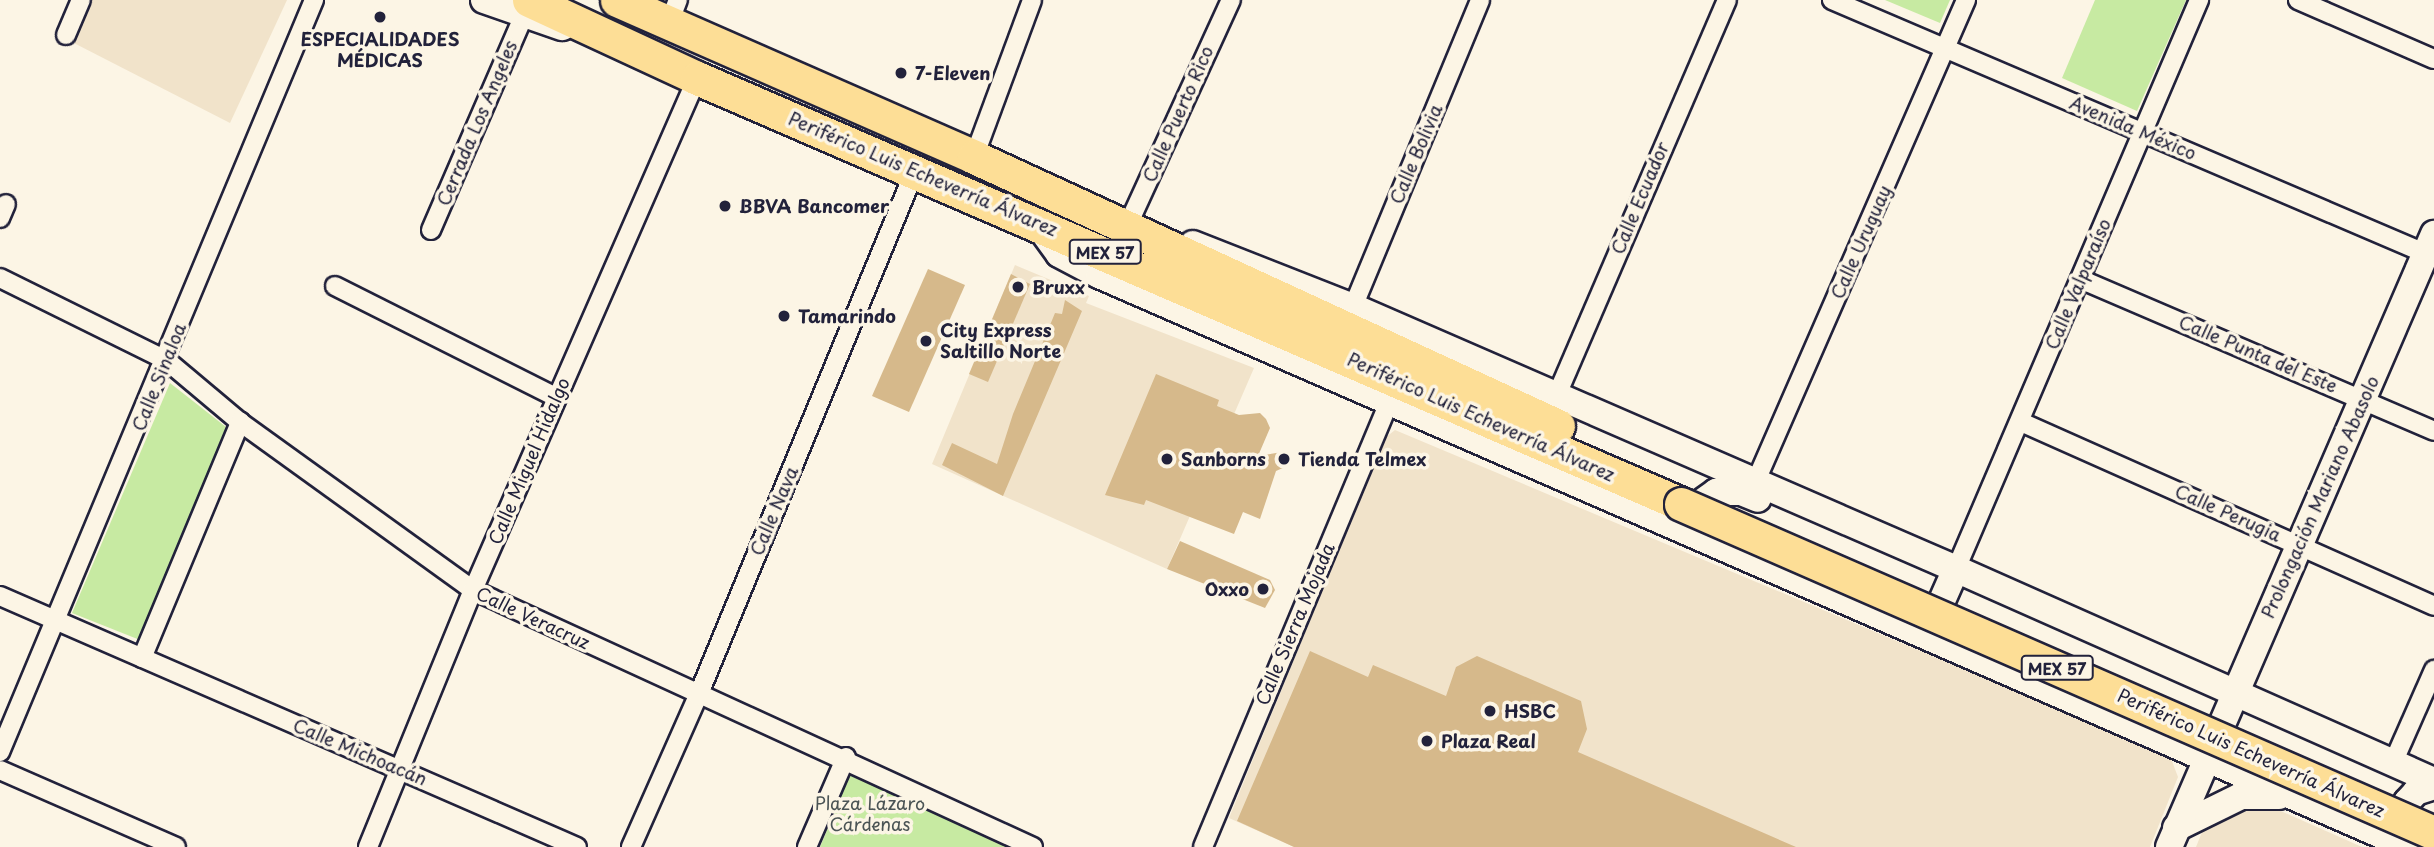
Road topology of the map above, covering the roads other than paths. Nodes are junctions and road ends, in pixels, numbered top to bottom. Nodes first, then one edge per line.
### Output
1 (82, 0) edge
2 (314, 0) edge
3 (484, 0) edge
4 (617, 0) edge
5 (1032, 0) edge
6 (1230, 0) edge
7 (1480, 0) edge
8 (1727, 0) edge
9 (1832, 0) edge
10 (1966, 0) edge
11 (2200, 0) edge
12 (2298, 0) edge
13 (526, 8) edge
14 (674, 12) edge
15 (66, 36) dead end
16 (1946, 48) junction
17 (2434, 59) edge
18 (697, 78) junction
19 (2141, 132) junction
20 (974, 158) junction
21 (914, 173) junction
22 (1035, 221) junction
23 (431, 230) dead end
24 (1135, 232) junction
25 (2431, 248) edge
26 (0, 278) edge
27 (2080, 279) junction
28 (335, 286) dead end
29 (1353, 307) junction
30 (166, 360) junction
31 (556, 397) junction
32 (1556, 397) junction
33 (2364, 399) junction
34 (1389, 403) junction
35 (240, 422) junction
36 (2021, 422) junction
37 (2434, 431) edge
38 (1755, 483) junction
39 (1681, 506) junction
40 (2299, 544) junction
41 (1956, 569) junction
42 (1769, 570) junction
43 (473, 590) junction
44 (0, 596) edge
45 (2434, 606) edge
46 (58, 621) junction
47 (142, 658) junction
48 (2434, 670) edge
49 (2236, 691) junction
50 (698, 696) junction
51 (0, 752) edge
52 (846, 757) junction
53 (2206, 760) junction
54 (2393, 763) junction
55 (0, 770) edge
56 (401, 770) junction
57 (2434, 784) edge
58 (2289, 796) junction
59 (2434, 810) edge
60 (2434, 833) edge
61 (2172, 838) edge
62 (176, 847) edge
63 (368, 847) edge
64 (576, 847) edge
65 (631, 847) edge
66 (807, 847) edge
67 (1033, 847) edge
68 (1203, 847) edge
69 (2409, 847) edge
70 (2414, 847) edge

1 - 15 street
2 - 30 street, Calle Sinaloa
3 - 13 street
4 - 14 highway, Periférico Luis Echeverría Álvarez / MEX 57
5 - 20 street
6 - 24 street, Calle Puerto Rico
7 - 29 street, Calle Bolivia
8 - 32 street, Calle Ecuador
9 - 16 street, Avenida México
10 - 16 street, Calle Uruguay
11 - 19 street, Calle Valparaíso
12 - 17 street
13 - 18 highway, Periférico Luis Echeverría Álvarez / MEX 57
13 - 23 street, Cerrada Los Angeles
14 - 20 highway, Periférico Luis Echeverría Álvarez / MEX 57
16 - 19 street, Avenida México
16 - 38 street, Calle Uruguay
18 - 21 highway, Periférico Luis Echeverría Álvarez / MEX 57
18 - 31 street, Calle Miguel Hidalgo
19 - 25 street, Avenida México
19 - 27 street, Calle Valparaíso
20 - 24 highway, Periférico Luis Echeverría Álvarez / MEX 57
21 - 22 highway, Periférico Luis Echeverría Álvarez / MEX 57
21 - 50 street, Calle Nava
22 - 34 street
22 - 39 highway, Periférico Luis Echeverría Álvarez / MEX 57
24 - 29 street
24 - 39 highway, Periférico Luis Echeverría Álvarez / MEX 57
25 - 33 street, Prolongación Mariano Abasolo
26 - 30 street, Calle Veracruz
27 - 33 street, Calle Punta del Este
27 - 36 street, Calle Valparaíso
28 - 31 street
29 - 32 street
30 - 35 street, Calle Veracruz
30 - 46 street, Calle Sinaloa
31 - 43 street, Calle Miguel Hidalgo
32 - 38 street
33 - 37 street, Calle Punta del Este
33 - 40 street, Prolongación Mariano Abasolo
34 - 39 street
34 - 68 street, Calle Sierra Mojada
35 - 43 street, Calle Veracruz
35 - 47 street
36 - 40 street, Calle Perugia
36 - 41 street, Calle Valparaíso
38 - 41 street
39 - 41 street
39 - 42 street
39 - 59 highway, Periférico Luis Echeverría Álvarez / MEX 57
39 - 60 highway, Periférico Luis Echeverría Álvarez / MEX 57, bridge
40 - 45 street, Calle Perugia
40 - 49 street, Prolongación Mariano Abasolo
41 - 42 street
41 - 49 street
42 - 53 street
43 - 50 street, Calle Veracruz
43 - 56 street, Calle Miguel Hidalgo
44 - 46 street, Calle Michoacán
46 - 47 street, Calle Michoacán
46 - 51 street, Calle Sinaloa
47 - 56 street, Calle Michoacán
48 - 54 street
49 - 53 street, Prolongación Mariano Abasolo
49 - 54 street
50 - 52 street, Calle Veracruz
50 - 65 street, Calle Nava
52 - 66 street
52 - 67 street, Calle Veracruz
53 - 58 street
53 - 61 street, Prolongación Mariano Abasolo
54 - 57 street
55 - 62 street
56 - 63 street, Calle Miguel Hidalgo
56 - 64 street, Calle Michoacán
57 - 70 street
58 - 61 street
58 - 69 street

